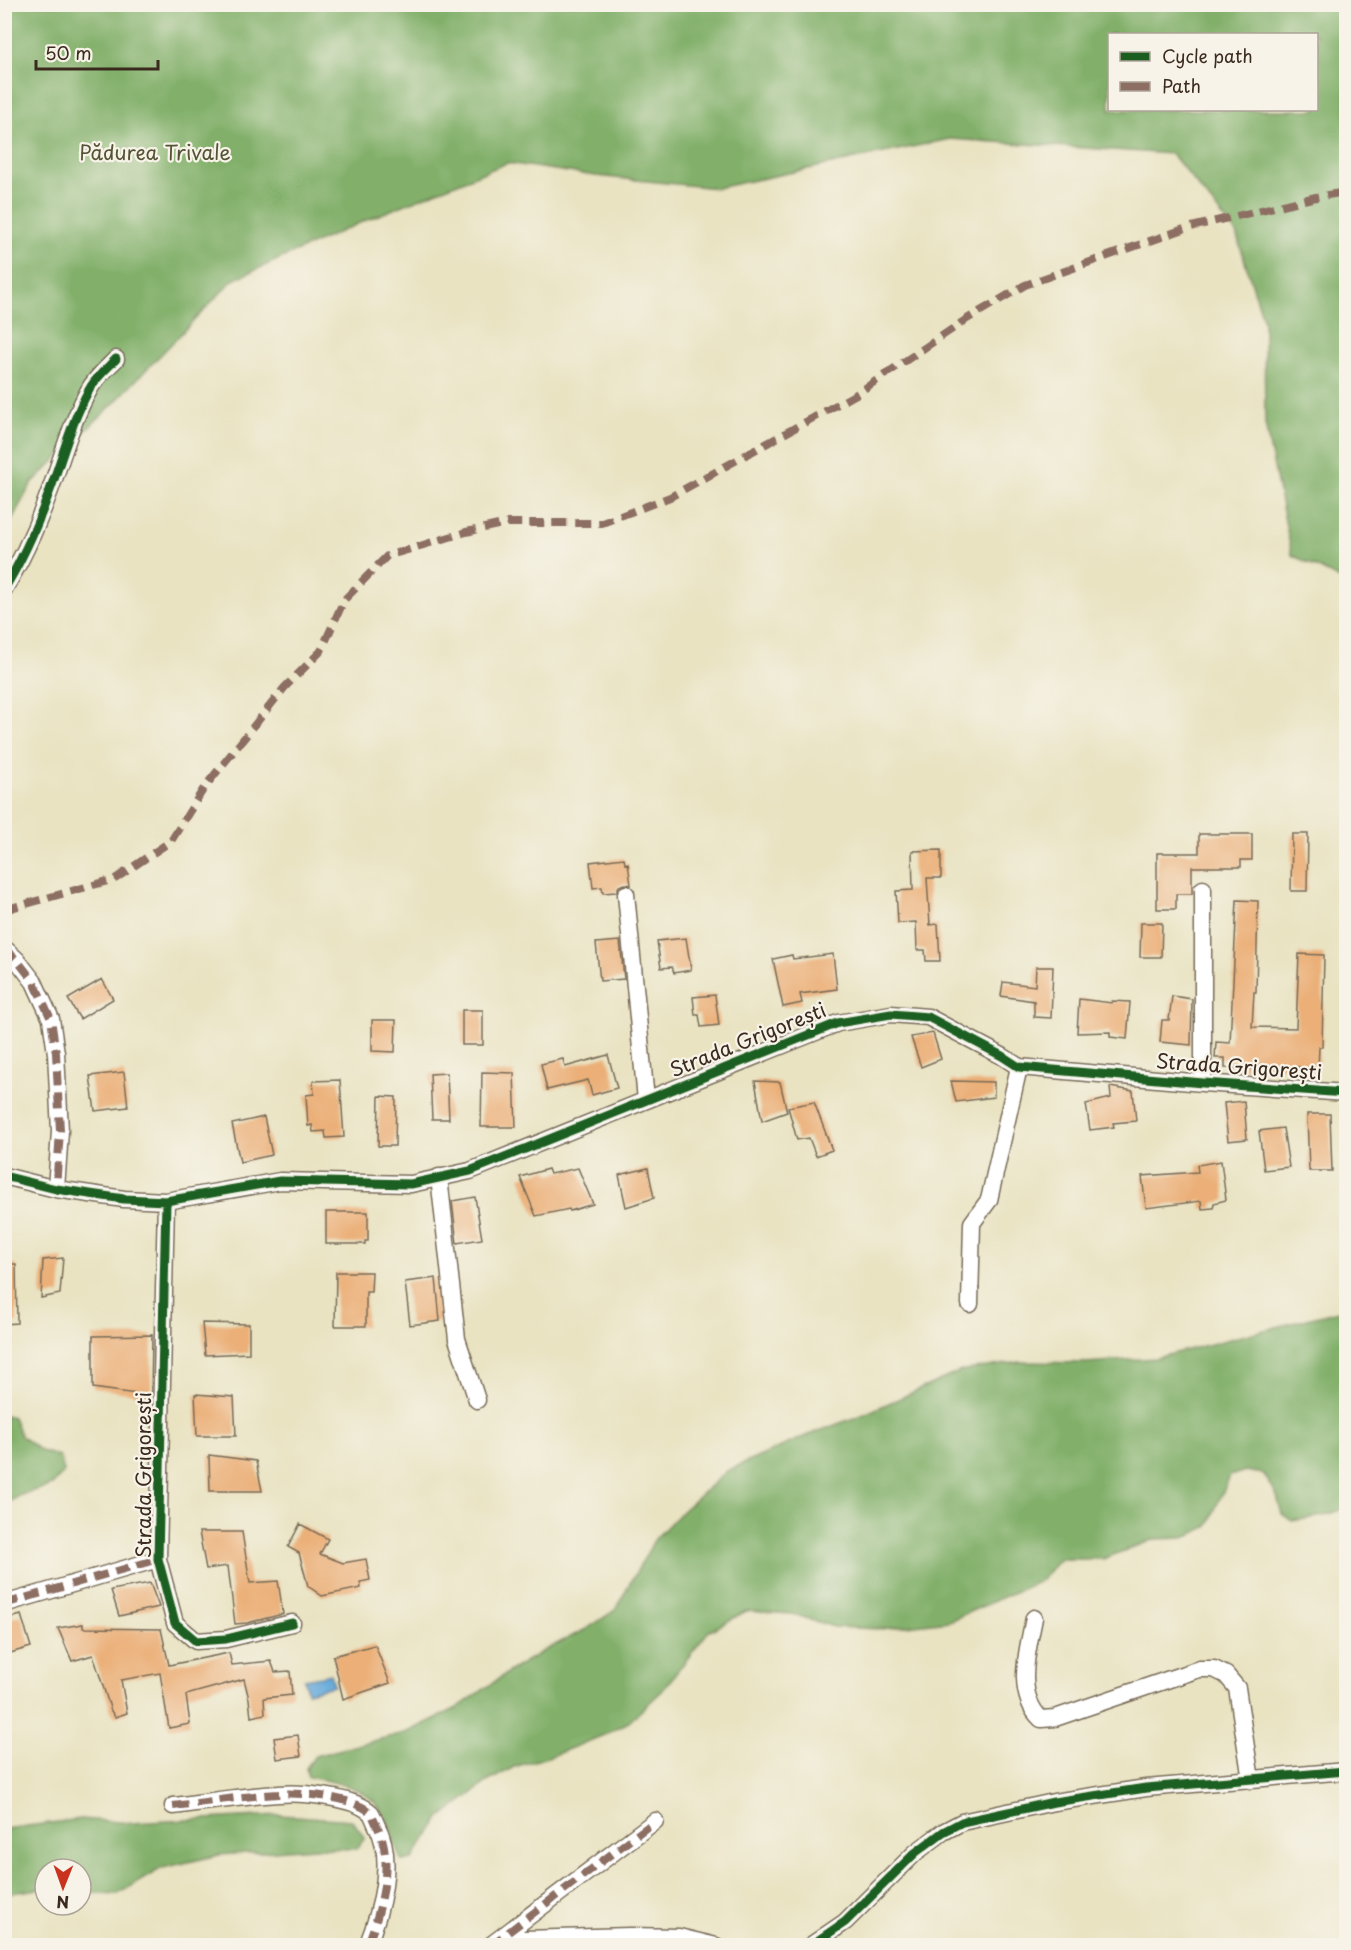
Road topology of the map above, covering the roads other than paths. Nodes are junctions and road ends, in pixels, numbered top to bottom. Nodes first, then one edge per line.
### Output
1 (116, 359) dead end
2 (4, 589) edge
3 (1203, 889) dead end
4 (626, 894) dead end
5 (4, 948) edge
6 (1019, 1067) junction
7 (1203, 1083) junction
8 (1347, 1093) edge
9 (646, 1100) junction
10 (4, 1176) edge
11 (440, 1177) junction
12 (56, 1189) junction
13 (166, 1201) junction
14 (970, 1304) dead end
15 (477, 1401) dead end
16 (158, 1559) junction
17 (4, 1604) edge
18 (1034, 1618) dead end
19 (292, 1623) dead end
20 (1347, 1771) edge
21 (1251, 1780) junction
22 (172, 1806) dead end
23 (655, 1821) dead end
24 (814, 1945) edge
25 (367, 1946) edge
26 (490, 1946) edge
27 (496, 1946) edge
28 (716, 1946) edge

1 - 2 street
3 - 7 street
4 - 9 street
5 - 12 street
6 - 7 street, Strada Grigorești
6 - 9 street, Strada Grigorești
6 - 14 street
7 - 8 street, Strada Grigorești
9 - 11 street, Strada Grigorești
10 - 12 street, Strada Grigorești
11 - 13 street, Strada Grigorești
11 - 15 street
12 - 13 street, Strada Grigorești
13 - 16 street, Strada Grigorești
16 - 17 street
16 - 19 street, Strada Grigorești
18 - 21 street
20 - 21 street
21 - 24 street
22 - 25 street
23 - 26 street
27 - 28 street

